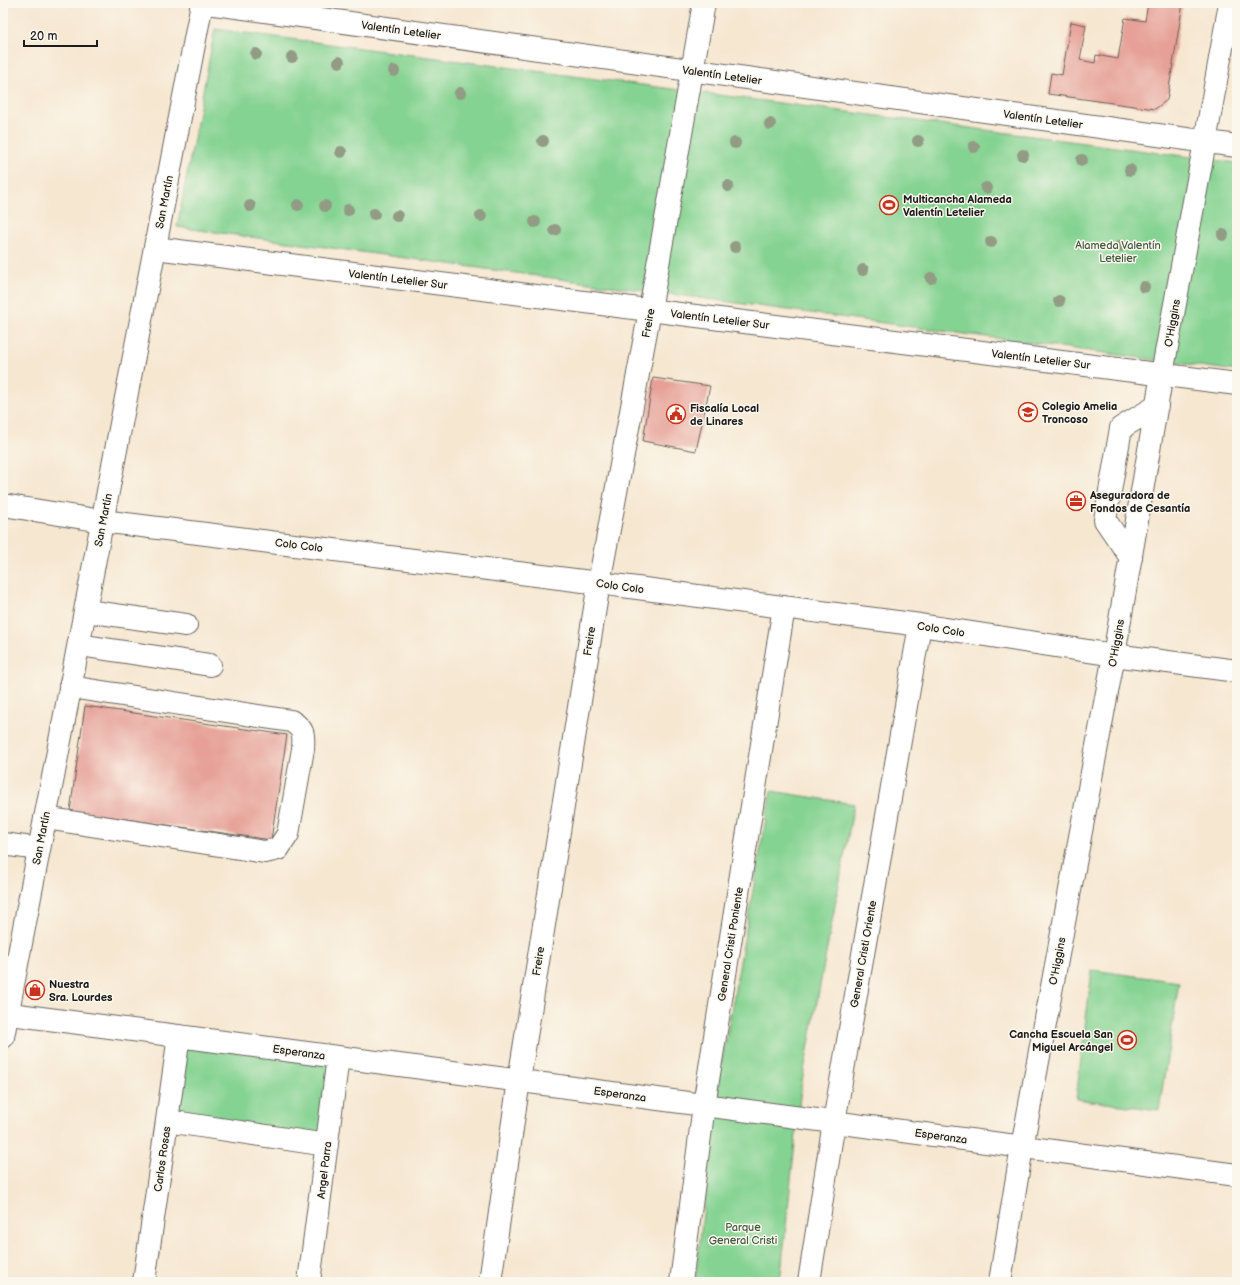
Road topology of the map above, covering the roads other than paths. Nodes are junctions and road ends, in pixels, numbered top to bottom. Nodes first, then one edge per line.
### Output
1 (202, 3) edge
2 (207, 3) edge
3 (704, 3) edge
4 (1230, 3) edge
5 (691, 70) junction
6 (1205, 142) junction
7 (1237, 146) edge
8 (155, 248) junction
9 (650, 310) junction
10 (1162, 374) junction
11 (1237, 384) edge
12 (1157, 406) junction
13 (3, 505) edge
14 (102, 521) junction
15 (1131, 558) junction
16 (599, 583) junction
17 (784, 607) junction
18 (86, 611) junction
19 (186, 625) dead end
20 (920, 626) junction
21 (79, 645) junction
22 (1114, 655) junction
23 (210, 665) dead end
24 (1237, 671) edge
25 (70, 687) junction
26 (45, 818) junction
27 (3, 844) edge
28 (39, 849) junction
29 (5, 1013) edge
30 (179, 1036) junction
31 (3, 1037) edge
32 (338, 1057) junction
33 (519, 1080) junction
34 (704, 1105) junction
35 (167, 1121) junction
36 (834, 1122) junction
37 (327, 1145) junction
38 (1022, 1147) junction
39 (1237, 1175) edge
40 (144, 1282) edge
41 (309, 1282) edge
42 (490, 1282) edge
43 (681, 1282) edge
44 (809, 1282) edge
45 (1000, 1282) edge

1 - 8 street, San Martín
2 - 5 street, Valentín Letelier
3 - 5 street, Freire
4 - 6 street, O'Higgins
5 - 6 street, Valentín Letelier
5 - 9 street, Freire
6 - 7 street, Valentín Letelier
6 - 10 street, O'Higgins
8 - 9 street, Valentín Letelier Sur
8 - 14 street, San Martín
9 - 10 street, Valentín Letelier Sur
9 - 16 street, Freire
10 - 11 street, Valentín Letelier Sur
10 - 12 street, O'Higgins
12 - 15 street, O'Higgins
12 - 15 street
13 - 14 street, Colo Colo
14 - 16 street, Colo Colo
14 - 18 street, San Martín
15 - 22 street, O'Higgins
16 - 17 street, Colo Colo
16 - 33 street, Freire
17 - 20 street, Colo Colo
17 - 34 street, General Cristi Poniente
18 - 19 street
18 - 21 street, San Martín
20 - 22 street, Colo Colo
20 - 36 street, General Cristi Oriente
21 - 23 street
21 - 25 street, San Martín
22 - 24 street, Colo Colo
22 - 38 street, O'Higgins
25 - 26 street, San Martín
25 - 26 street
26 - 28 street, San Martín
27 - 28 street
28 - 29 street, San Martín
29 - 30 street, Esperanza
29 - 31 street, San Martín
30 - 32 street, Esperanza
30 - 35 street, Carlos Rosas
32 - 33 street, Esperanza
32 - 37 street, Angel Parra
33 - 34 street, Esperanza
33 - 42 street, Freire
34 - 36 street, Esperanza
34 - 43 street, General Cristi Poniente
35 - 37 street
35 - 40 street, Carlos Rosas
36 - 38 street, Esperanza
36 - 44 street, General Cristi Oriente
37 - 41 street, Angel Parra
38 - 39 street, Esperanza
38 - 45 street, O'Higgins

